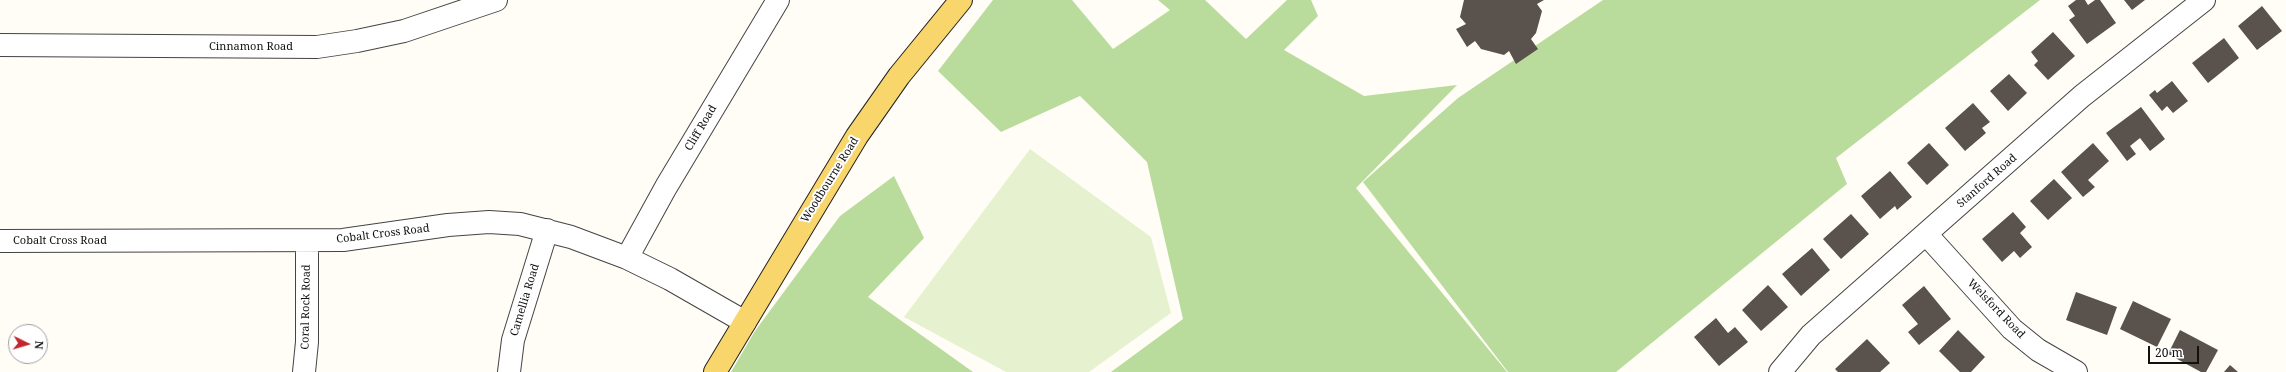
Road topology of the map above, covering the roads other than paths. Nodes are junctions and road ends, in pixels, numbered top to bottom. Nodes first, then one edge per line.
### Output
1 (496, 0) edge
2 (778, 0) edge
3 (961, 0) edge
4 (2204, 0) edge
5 (0, 45) edge
6 (547, 230) junction
7 (1926, 234) junction
8 (0, 241) edge
9 (306, 241) junction
10 (627, 258) junction
11 (745, 322) junction
12 (304, 372) edge
13 (509, 372) edge
14 (715, 372) edge
15 (1780, 372) edge
16 (2076, 372) edge

1 - 5 street, Cinnamon Road
2 - 10 street, Cliff Road
3 - 11 main road, Woodbourne Road
4 - 7 street, Stanford Road
6 - 9 street, Cobalt Cross Road
6 - 10 street, Cobalt Cross Road
6 - 13 street, Camellia Road
7 - 15 street, Stanford Road
7 - 16 street, Welsford Road
8 - 9 street, Cobalt Cross Road
9 - 12 street, Coral Rock Road
10 - 11 street, Cobalt Cross Road
11 - 14 main road, Woodbourne Road

